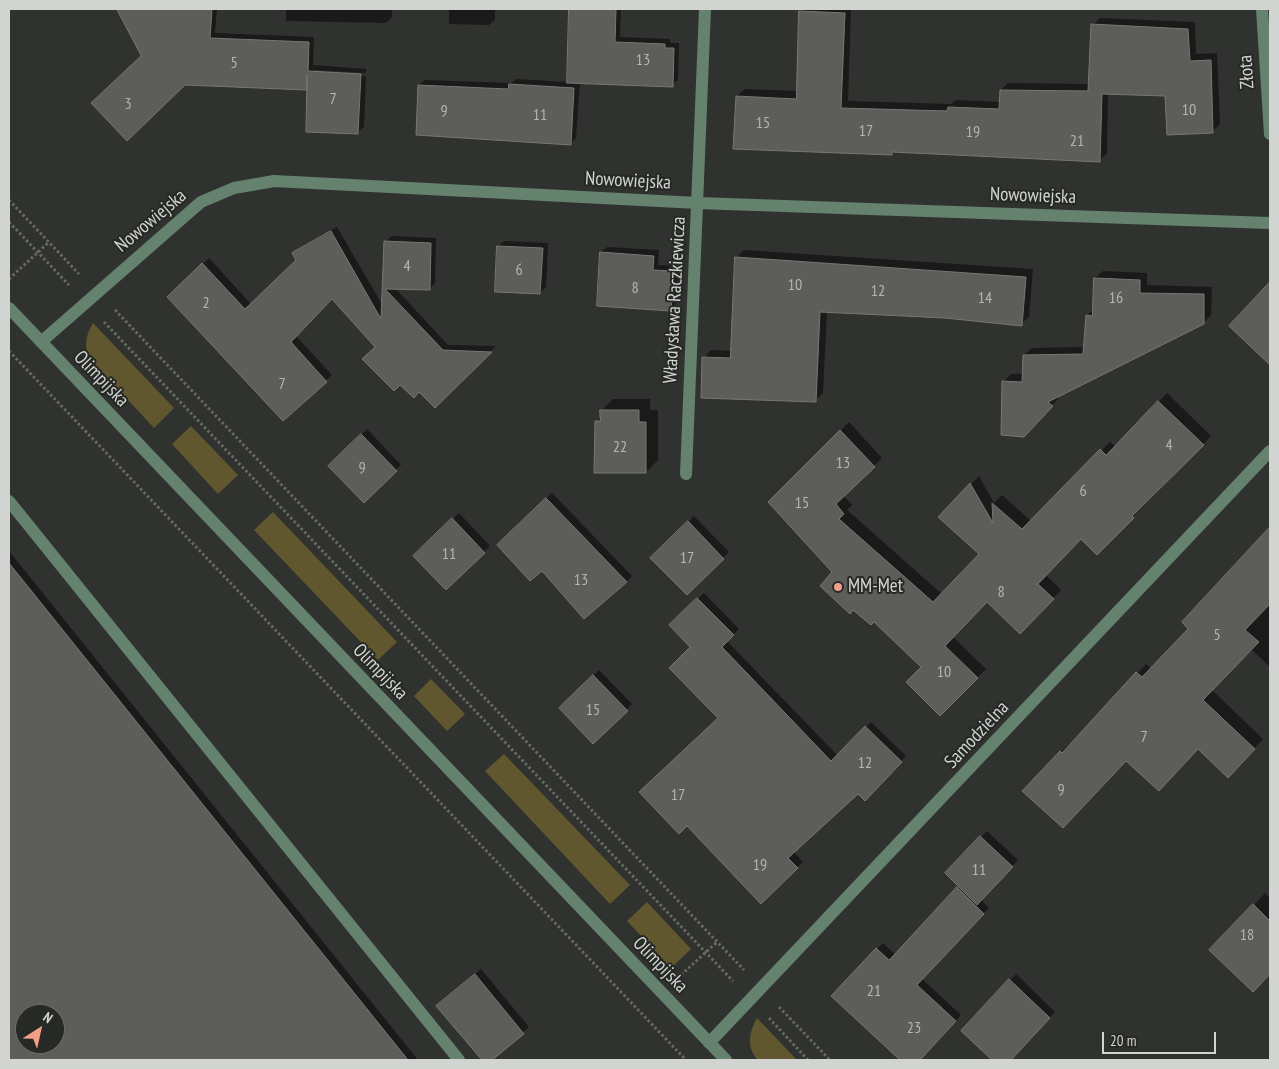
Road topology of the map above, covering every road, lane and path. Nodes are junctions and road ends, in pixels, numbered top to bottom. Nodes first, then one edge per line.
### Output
1 (705, 9) edge
2 (1262, 9) edge
3 (1270, 134) edge
4 (9, 200) edge
5 (698, 203) junction
6 (9, 222) edge
7 (1270, 223) edge
8 (49, 242) junction
9 (37, 252) junction
10 (9, 279) edge
11 (96, 292) junction
12 (85, 302) junction
13 (9, 308) edge
14 (41, 342) junction
15 (9, 350) edge
16 (1270, 451) edge
17 (686, 474) dead end
18 (9, 500) edge
19 (762, 989) junction
20 (751, 1000) junction
21 (709, 1043) junction
22 (458, 1060) edge
23 (686, 1060) edge
24 (726, 1060) edge
25 (808, 1060) edge
26 (830, 1060) edge

1 - 5 street, Władysława Raczkiewicza
2 - 3 street, Złota
4 - 8 path
5 - 7 street, Nowowiejska
5 - 11 street, Nowowiejska
5 - 17 street, Władysława Raczkiewicza
6 - 9 path
8 - 9 path
8 - 11 path
9 - 10 path
9 - 12 path
11 - 12 street, Nowowiejska
11 - 19 path
12 - 14 street, Nowowiejska
12 - 20 path
13 - 14 street, Olimpijska
14 - 21 street, Olimpijska
15 - 23 path
16 - 19 street, Samodzielna
18 - 22 street
19 - 20 street, Samodzielna
19 - 26 path
20 - 21 street, Samodzielna
20 - 25 path
21 - 24 street, Olimpijska

